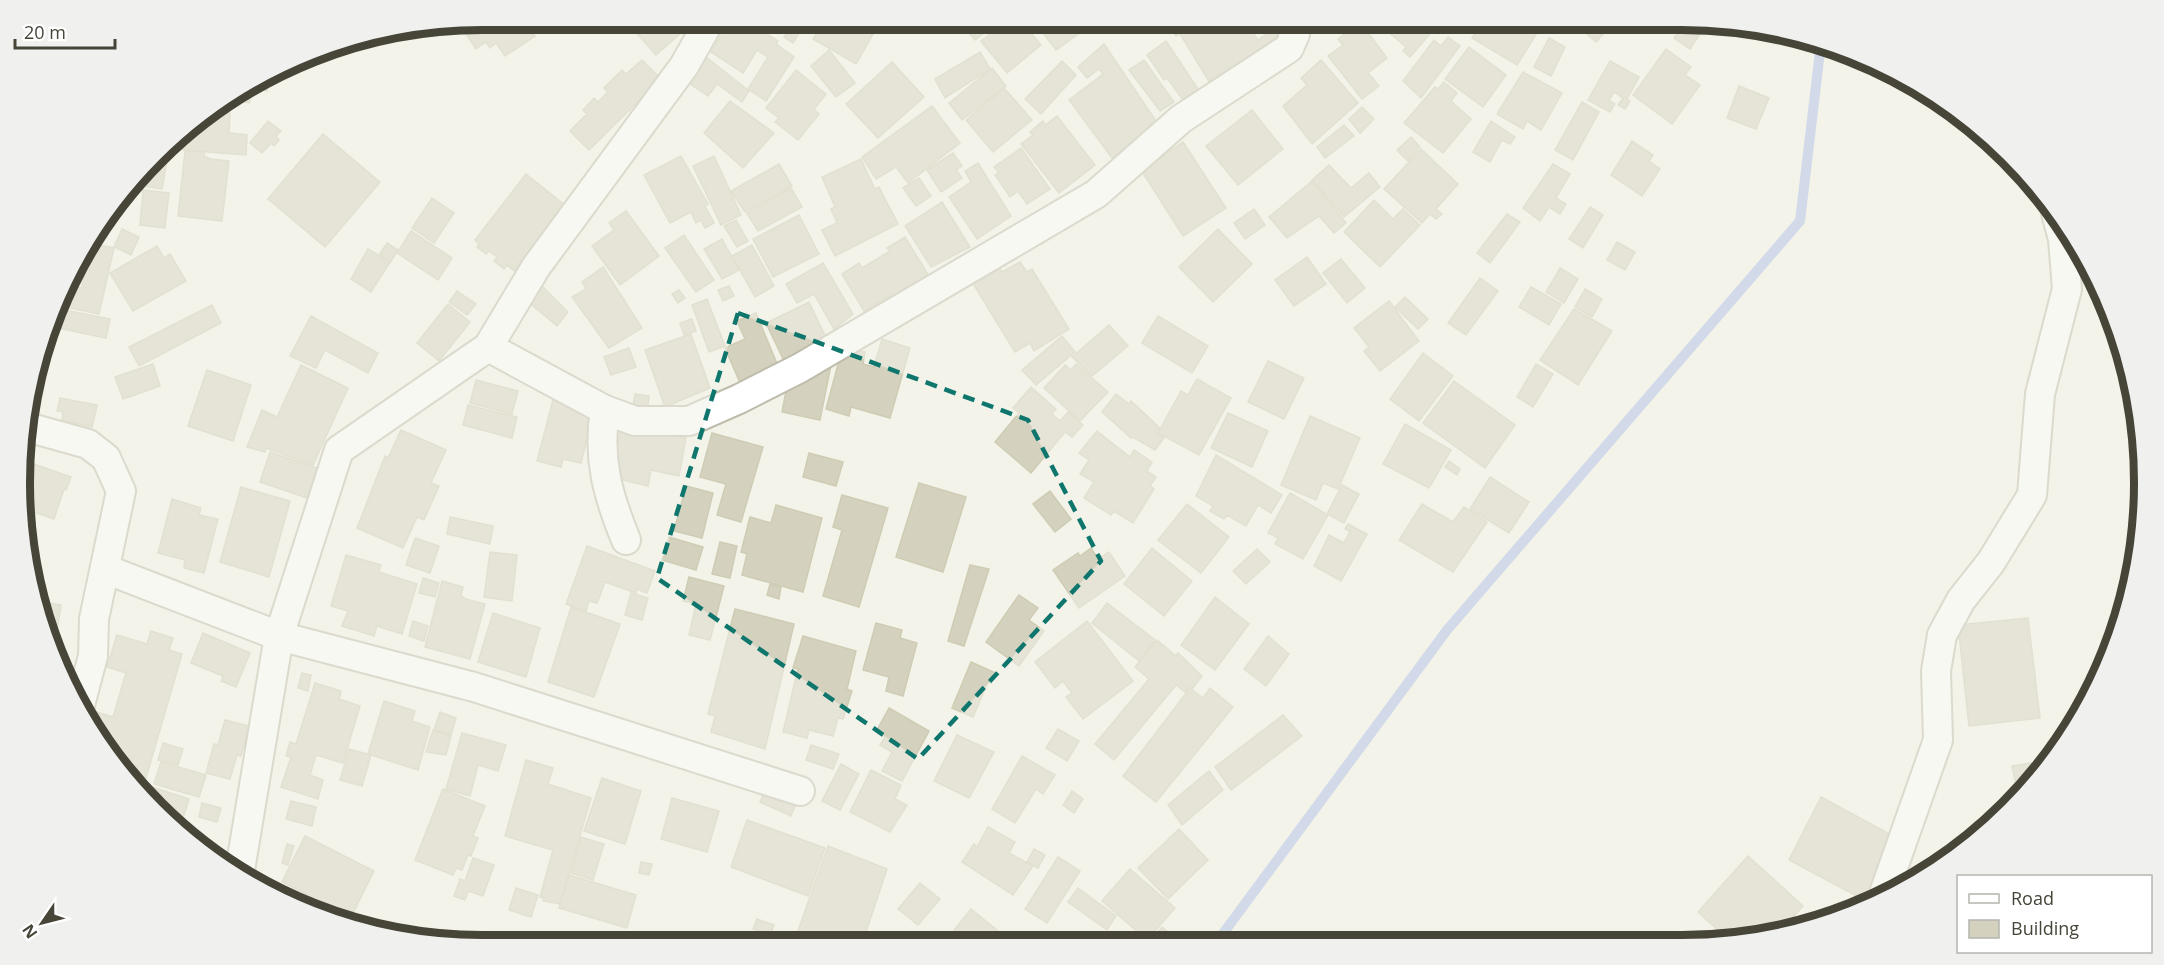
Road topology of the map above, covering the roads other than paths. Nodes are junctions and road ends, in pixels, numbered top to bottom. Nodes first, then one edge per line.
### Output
1 (704, 30) edge
2 (1293, 30) edge
3 (2063, 239) edge
4 (488, 347) junction
5 (605, 410) junction
6 (33, 429) edge
7 (626, 540) dead end
8 (105, 569) junction
9 (279, 636) junction
10 (83, 694) edge
11 (800, 791) dead end
12 (241, 865) edge
13 (1887, 885) edge

1 - 4 street
2 - 5 street
3 - 13 street
4 - 5 street
4 - 9 street
5 - 7 street
6 - 8 street
8 - 9 street
8 - 10 street
9 - 11 street
9 - 12 street

